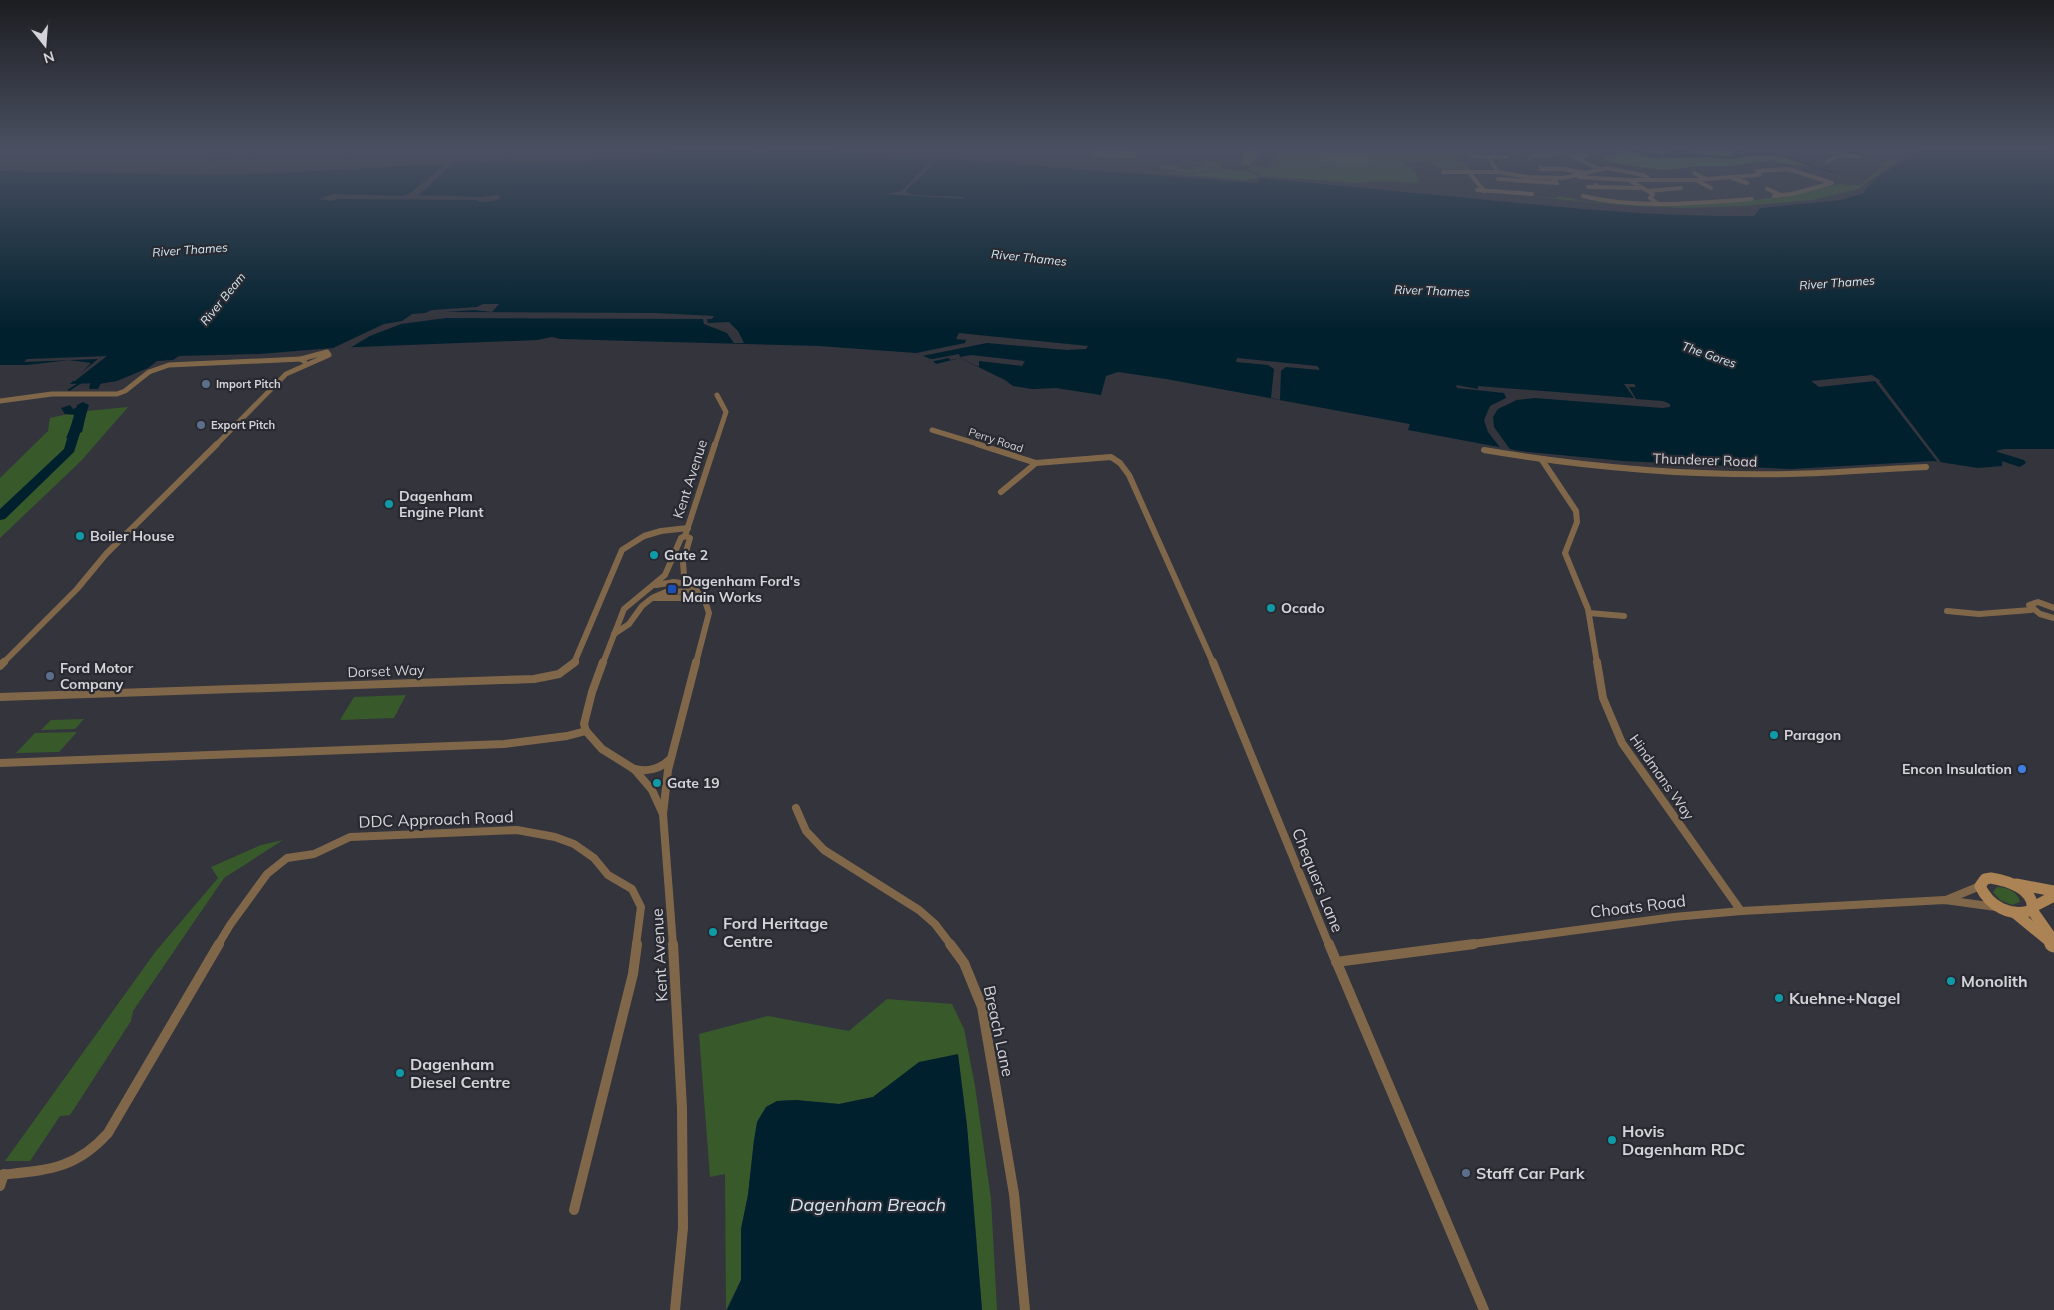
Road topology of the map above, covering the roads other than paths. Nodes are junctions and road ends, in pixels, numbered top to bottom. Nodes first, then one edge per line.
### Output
1 (302, 359) junction
2 (307, 364) junction
3 (718, 395) dead end
4 (0, 401) edge
5 (932, 430) dead end
6 (1484, 450) dead end
7 (1542, 460) junction
8 (1120, 463) joint
9 (1036, 464) junction
10 (1926, 467) dead end
11 (1001, 492) dead end
12 (688, 528) junction
13 (685, 536) junction
14 (688, 584) junction
15 (652, 587) junction
16 (697, 591) junction
17 (652, 598) junction
18 (704, 598) junction
19 (2054, 608) edge
20 (2032, 610) junction
21 (1948, 611) dead end
22 (1589, 613) junction
23 (1624, 616) dead end
24 (2054, 618) edge
25 (612, 636) junction
26 (0, 666) edge
27 (0, 697) edge
28 (586, 731) junction
29 (672, 756) junction
30 (0, 764) edge
31 (634, 769) junction
32 (796, 808) dead end
33 (663, 814) junction
34 (2010, 882) junction
35 (1980, 886) junction
36 (2054, 891) edge
37 (2054, 896) edge
38 (1945, 900) junction
39 (2000, 907) junction
40 (2032, 909) junction
41 (1741, 911) junction
42 (2015, 913) junction
43 (2054, 943) edge
44 (1336, 962) junction
45 (2, 1174) edge
46 (0, 1186) edge
47 (574, 1210) dead end
48 (675, 1310) edge
49 (1025, 1310) edge
50 (1484, 1310) edge

1 - 2 street
1 - 2 street
1 - 4 street
2 - 26 street
3 - 12 street, Kent Avenue
5 - 9 street, Perry Road
6 - 7 street, Thunderer Road
7 - 10 street, Thunderer Road
7 - 22 street, Hindmans Way
8 - 9 street, Perry Road
8 - 44 street, Chequers Lane
9 - 11 street, Perry Road
12 - 13 street, Kent Avenue
12 - 27 street, Dorset Way
13 - 14 street
13 - 15 street, Kent Avenue
14 - 15 street
14 - 16 street
15 - 25 street, Kent Avenue
16 - 17 street
16 - 18 street
17 - 18 street
17 - 25 street
18 - 29 street
19 - 20 street
20 - 21 street
20 - 24 street
22 - 23 street
22 - 41 street, Hindmans Way
25 - 28 street
28 - 30 street
28 - 31 street, Kent Avenue
29 - 31 street
29 - 33 street
31 - 33 street, Kent Avenue
32 - 49 street, Breach Lane
33 - 48 street, Kent Avenue
34 - 35 street
34 - 36 street
34 - 40 street
35 - 38 street, Choats Road
35 - 39 street
37 - 40 street
38 - 39 street, Choats Road
38 - 41 street, Choats Road
39 - 42 street
40 - 42 street
40 - 43 street
41 - 44 street, Choats Road
42 - 43 street
44 - 50 street, Chequers Lane
45 - 46 street
45 - 47 street, DDC Approach Road

